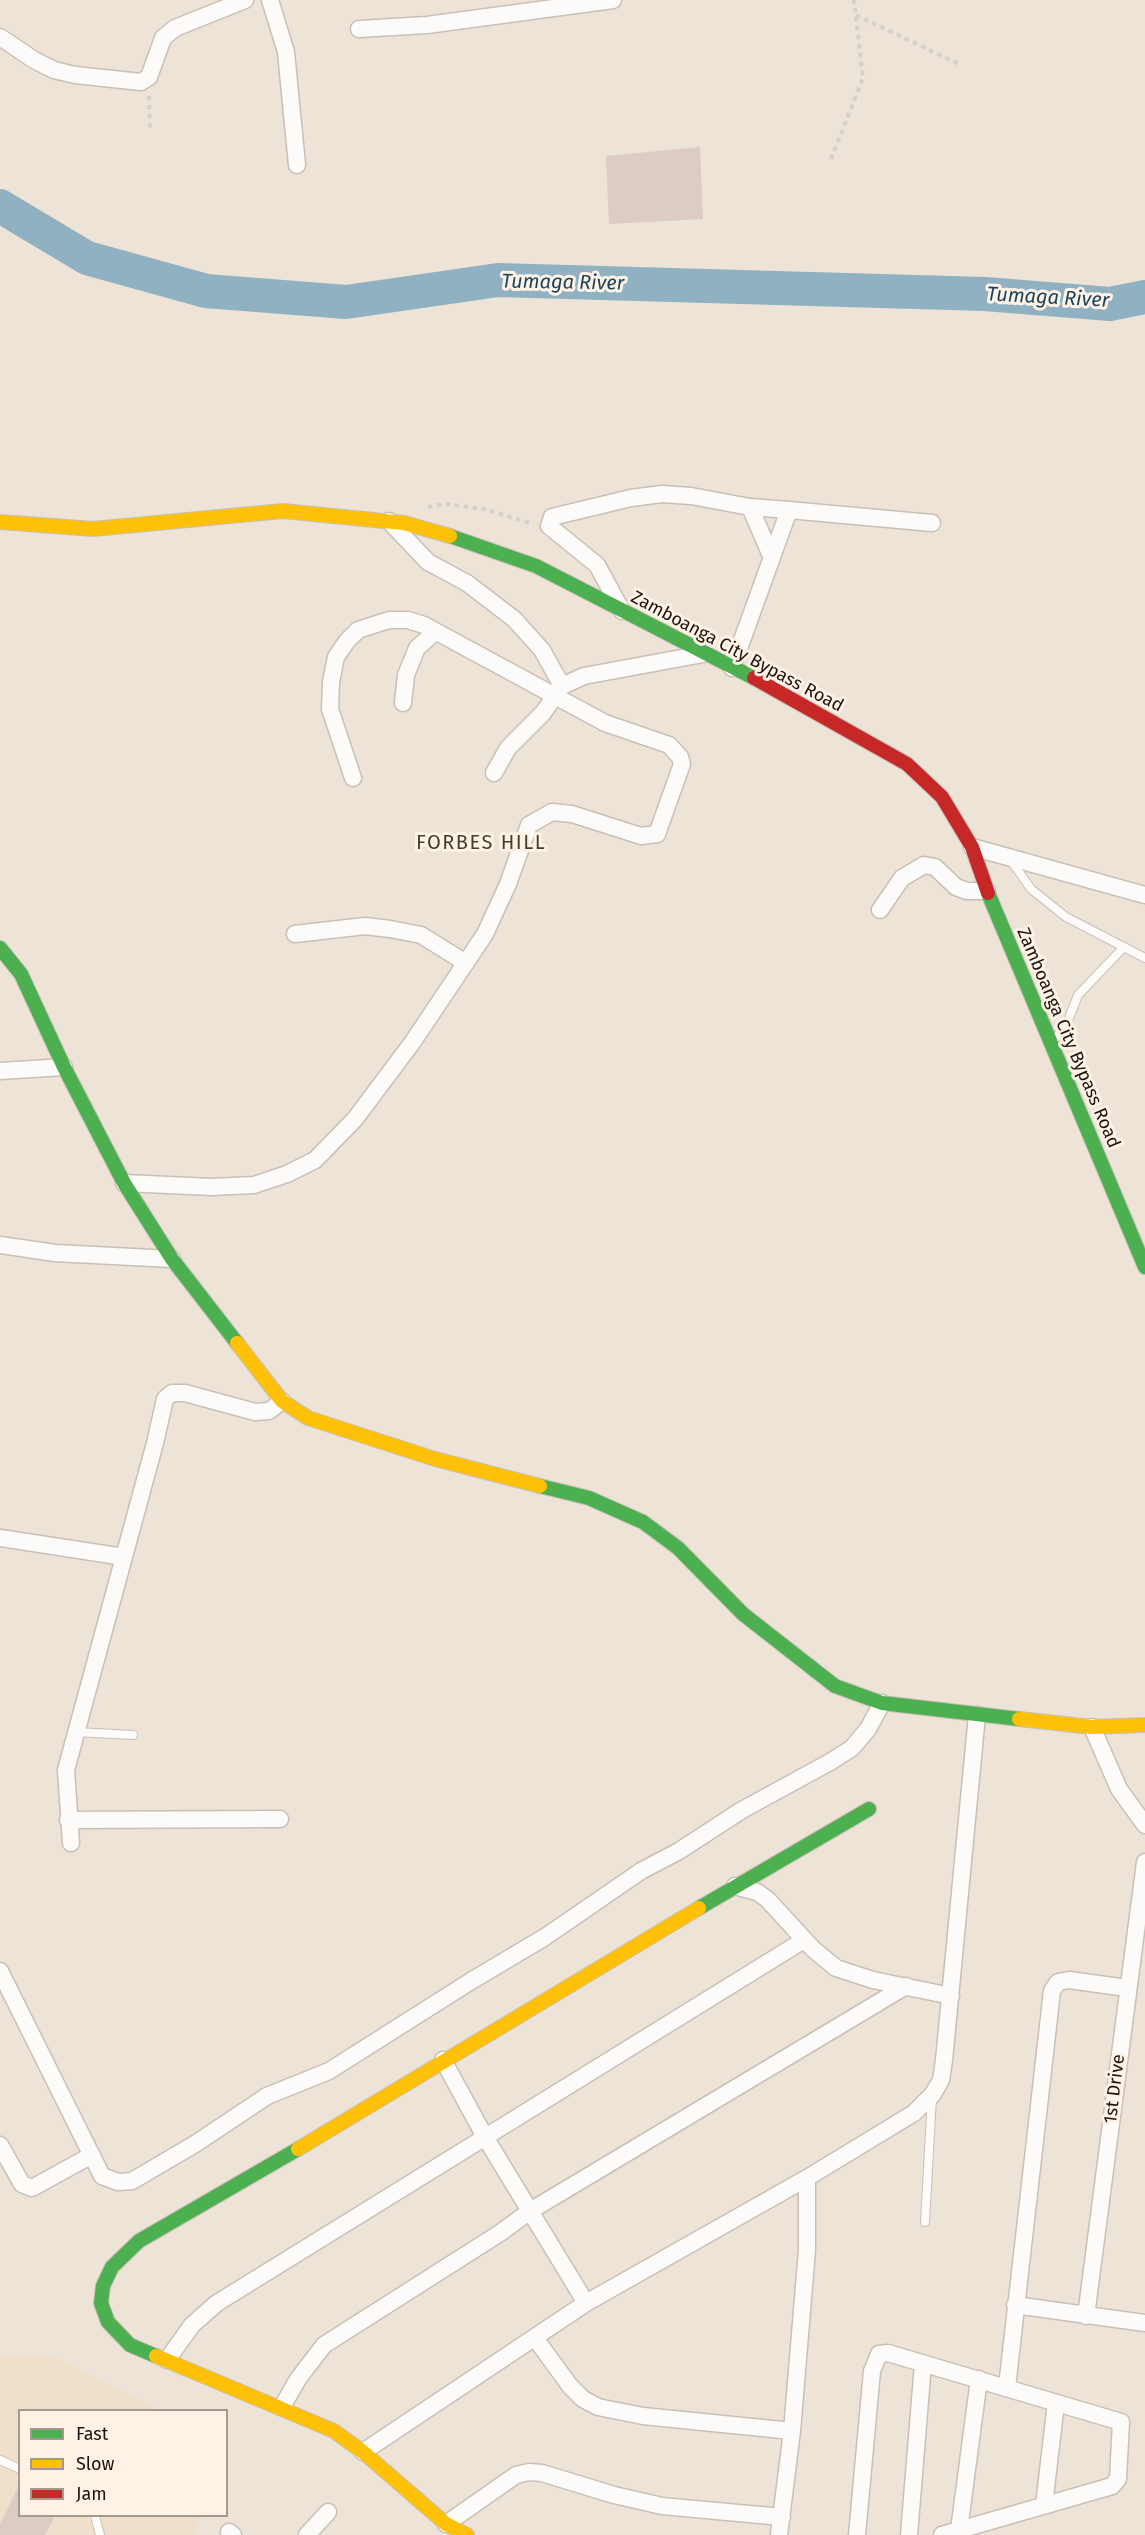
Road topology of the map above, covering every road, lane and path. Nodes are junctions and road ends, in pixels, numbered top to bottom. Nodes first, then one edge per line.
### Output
1 (245, 0) edge
2 (270, 0) edge
3 (613, 0) edge
4 (852, 0) edge
5 (855, 15) junction
6 (359, 29) dead end
7 (0, 37) edge
8 (961, 65) dead end
9 (149, 77) junction
10 (150, 129) dead end
11 (831, 159) dead end
12 (297, 165) dead end
13 (750, 507) junction
14 (789, 510) junction
15 (0, 522) edge
16 (397, 522) junction
17 (932, 523) dead end
18 (549, 526) junction
19 (772, 558) junction
20 (622, 612) junction
21 (435, 632) junction
22 (703, 654) junction
23 (732, 668) junction
24 (558, 692) junction
25 (403, 703) dead end
26 (494, 773) dead end
27 (353, 778) dead end
28 (972, 847) junction
29 (1010, 859) junction
30 (987, 891) junction
31 (1145, 895) edge
32 (880, 910) dead end
33 (295, 934) dead end
34 (1124, 947) junction
35 (0, 948) edge
36 (1145, 958) edge
37 (466, 963) junction
38 (1051, 1044) junction
39 (64, 1066) junction
40 (0, 1071) edge
41 (124, 1183) junction
42 (0, 1245) edge
43 (172, 1259) junction
44 (1145, 1267) edge
45 (282, 1401) junction
46 (0, 1538) edge
47 (124, 1557) junction
48 (882, 1703) junction
49 (977, 1714) junction
50 (1145, 1725) edge
51 (1092, 1727) junction
52 (76, 1732) junction
53 (133, 1735) dead end
54 (869, 1809) dead end
55 (280, 1819) dead end
56 (68, 1821) junction
57 (1145, 1825) edge
58 (71, 1843) dead end
59 (1145, 1862) edge
60 (735, 1886) junction
61 (804, 1940) junction
62 (0, 1971) edge
63 (906, 1986) junction
64 (1127, 1988) junction
65 (951, 1996) junction
66 (443, 2060) junction
67 (933, 2094) junction
68 (485, 2137) junction
69 (0, 2145) edge
70 (92, 2155) junction
71 (807, 2178) junction
72 (530, 2211) junction
73 (925, 2222) dead end
74 (586, 2303) junction
75 (1015, 2305) junction
76 (1086, 2316) junction
77 (1145, 2323) edge
78 (535, 2337) junction
79 (167, 2360) junction
80 (923, 2364) junction
81 (979, 2379) junction
82 (1007, 2387) junction
83 (1056, 2403) junction
84 (282, 2407) junction
85 (792, 2431) junction
86 (363, 2452) junction
87 (0, 2460) edge
88 (18, 2468) edge
89 (1044, 2505) junction
90 (328, 2512) dead end
91 (95, 2517) edge
92 (782, 2517) junction
93 (446, 2524) junction
94 (959, 2530) junction
95 (100, 2535) edge
96 (308, 2535) edge
97 (467, 2535) edge
98 (780, 2535) edge
99 (857, 2535) edge
100 (909, 2535) edge
101 (942, 2535) edge

1 - 9 street
2 - 12 street
3 - 6 street
4 - 5 path
5 - 8 path
5 - 11 path
7 - 9 street
9 - 10 path
13 - 14 street
13 - 18 street
13 - 19 street
14 - 17 street
14 - 19 street
15 - 16 street, Zamboanga City Bypass Road
16 - 18 path
16 - 20 street, Zamboanga City Bypass Road
16 - 24 street
18 - 20 street
19 - 23 street
20 - 22 street, Zamboanga City Bypass Road
21 - 24 street
21 - 25 street
21 - 27 street
22 - 23 street, Zamboanga City Bypass Road
22 - 24 street
23 - 28 street, Zamboanga City Bypass Road
24 - 26 street
24 - 37 street
28 - 29 street
28 - 30 street, Zamboanga City Bypass Road
29 - 31 street
29 - 34 lane
30 - 32 street
30 - 38 street, Zamboanga City Bypass Road
33 - 37 street
34 - 36 lane
34 - 38 lane
35 - 39 street
37 - 41 street
38 - 44 street, Zamboanga City Bypass Road
39 - 40 street
39 - 41 street
41 - 43 street
42 - 43 street
43 - 45 street
45 - 47 street
45 - 48 street
46 - 47 street
47 - 52 street
48 - 49 street
48 - 70 street
49 - 51 street
49 - 65 street
50 - 51 street
51 - 57 street
52 - 53 lane
52 - 56 street
54 - 60 street
55 - 56 street
56 - 58 street
59 - 64 street, 1st Drive
60 - 61 street
60 - 66 street
61 - 63 street
61 - 68 street
62 - 70 street
63 - 65 street
63 - 72 street
64 - 75 street
64 - 76 street, 1st Drive
65 - 67 street
66 - 68 street
66 - 79 street
67 - 71 street
67 - 73 lane
68 - 72 street
68 - 79 street
69 - 70 street
71 - 74 street
71 - 85 street
72 - 74 street
72 - 84 street
74 - 78 street
75 - 76 street
75 - 82 street
76 - 77 street
78 - 85 street
78 - 86 street
79 - 84 street
80 - 81 street
80 - 99 street
80 - 100 street
81 - 82 street
81 - 94 street
82 - 83 street
83 - 89 street
83 - 89 street
84 - 86 street
85 - 92 street
86 - 93 street
87 - 88 lane
89 - 94 street
90 - 96 street
91 - 95 lane
92 - 93 street
92 - 98 street
93 - 97 street
94 - 101 street

